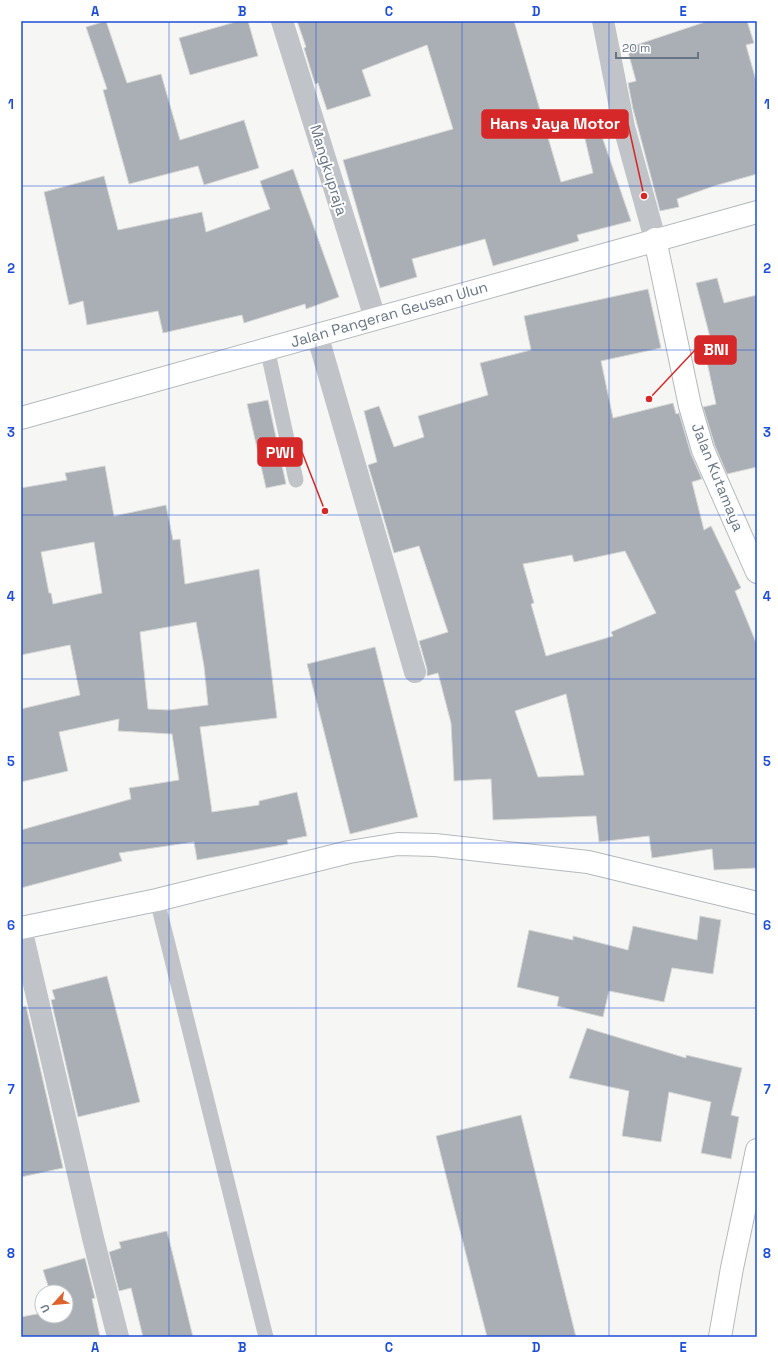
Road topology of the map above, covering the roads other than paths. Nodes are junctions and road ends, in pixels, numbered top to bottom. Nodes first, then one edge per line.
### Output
1 (282, 21) edge
2 (603, 21) edge
3 (757, 212) edge
4 (655, 239) junction
5 (375, 318) junction
6 (317, 334) junction
7 (267, 348) junction
8 (21, 418) edge
9 (296, 480) dead end
10 (757, 572) edge
11 (415, 672) dead end
12 (157, 900) junction
13 (757, 903) edge
14 (21, 928) edge
15 (757, 1150) edge
16 (118, 1337) edge
17 (266, 1337) edge
18 (720, 1337) edge

1 - 5 street, Mangkupraja
2 - 4 street
3 - 4 main road, Jalan Pangeran Geusan Ulun
4 - 5 main road, Jalan Pangeran Geusan Ulun
4 - 10 main road, Jalan Kutamaya
5 - 6 main road, Jalan Pangeran Geusan Ulun
6 - 7 main road, Jalan Pangeran Geusan Ulun
6 - 11 street
7 - 8 main road, Jalan Pangeran Geusan Ulun
7 - 9 lane
12 - 13 main road
12 - 14 main road
12 - 17 lane
14 - 16 street
15 - 18 main road

